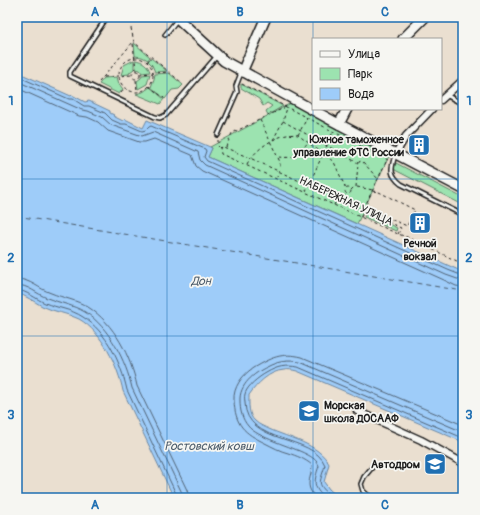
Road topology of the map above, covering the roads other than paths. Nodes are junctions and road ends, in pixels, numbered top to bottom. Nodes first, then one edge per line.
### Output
1 (107, 17) edge
2 (266, 17) edge
3 (425, 17) edge
4 (177, 18) edge
5 (164, 35) dead end
6 (405, 38) edge
7 (217, 55) junction
8 (242, 72) junction
9 (463, 80) edge
10 (446, 95) junction
11 (442, 99) edge
12 (463, 104) edge
13 (346, 110) edge
14 (431, 110) edge
15 (336, 128) junction
16 (218, 135) road end
17 (394, 158) junction
18 (463, 189) edge
19 (463, 215) edge
20 (357, 411) dead end
21 (463, 463) edge
22 (374, 465) dead end
23 (371, 498) edge

1 - 7 lane
2 - 8 main road
3 - 6 main road
4 - 5 lane
4 - 7 main road
7 - 8 main road
8 - 15 main road
8 - 16 lane
9 - 10 street
10 - 11 street
10 - 12 lane
13 - 15 main road
14 - 17 street
15 - 17 main road
17 - 18 main road
17 - 19 lane
20 - 21 street
22 - 23 lane

